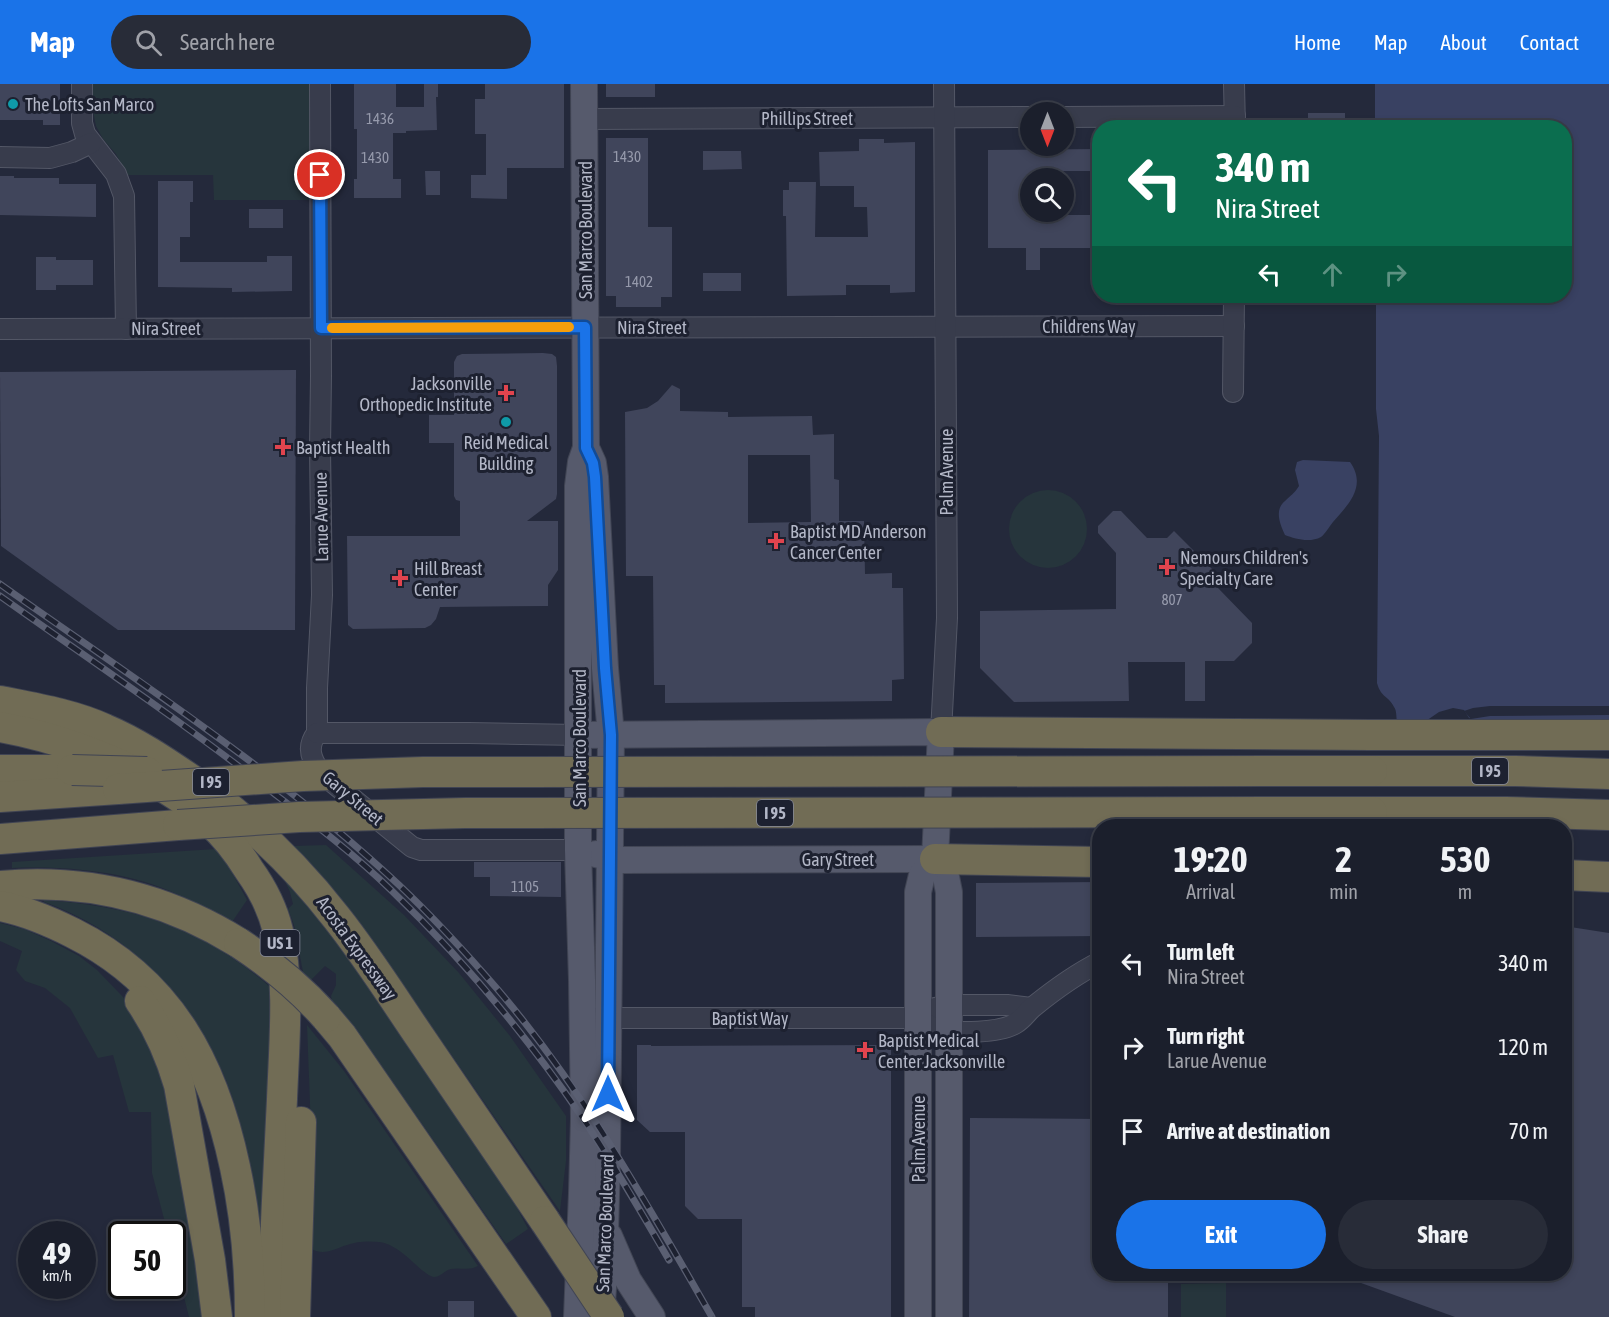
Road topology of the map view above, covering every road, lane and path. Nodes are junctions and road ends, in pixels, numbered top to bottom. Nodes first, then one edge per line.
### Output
1 (82, 84) edge
2 (320, 84) edge
3 (584, 84) edge
4 (944, 84) edge
5 (1234, 84) edge
6 (944, 117) junction
7 (1020, 117) edge
8 (1074, 117) edge
9 (584, 119) junction
10 (1167, 120) edge
11 (1235, 120) edge
12 (91, 143) junction
13 (0, 157) edge
14 (1234, 303) edge
15 (945, 326) junction
16 (1234, 326) junction
17 (585, 327) junction
18 (126, 328) junction
19 (321, 328) junction
20 (0, 329) edge
21 (1233, 392) dead end
22 (586, 448) junction
23 (0, 688) edge
24 (606, 688) junction
25 (0, 701) edge
26 (0, 727) edge
27 (104, 728) junction
28 (941, 732) junction
29 (317, 733) junction
30 (678, 734) junction
31 (578, 735) junction
32 (611, 735) junction
33 (1609, 735) edge
34 (0, 770) edge
35 (1609, 774) edge
36 (303, 776) junction
37 (0, 797) edge
38 (1609, 814) edge
39 (0, 839) edge
40 (578, 850) junction
41 (610, 858) junction
42 (935, 859) junction
43 (683, 860) junction
44 (1092, 862) edge
45 (1572, 875) edge
46 (1609, 877) edge
47 (0, 886) edge
48 (0, 906) edge
49 (609, 925) junction
50 (67, 930) junction
51 (278, 930) junction
52 (1092, 967) edge
53 (949, 1005) junction
54 (1031, 1008) junction
55 (582, 1018) junction
56 (608, 1018) junction
57 (918, 1018) junction
58 (949, 1031) junction
59 (918, 1153) junction
60 (606, 1228) junction
61 (949, 1311) edge
62 (217, 1317) edge
63 (250, 1317) edge
64 (272, 1317) edge
65 (295, 1317) edge
66 (536, 1317) edge
67 (577, 1317) edge
68 (601, 1317) edge
69 (609, 1317) edge
70 (652, 1317) edge
71 (918, 1317) edge

1 - 12 street
2 - 19 street, Larue Avenue
3 - 9 main road, San Marco Boulevard
4 - 6 street, Palm Avenue
5 - 11 street
6 - 7 street, Phillips Street
6 - 9 street, Phillips Street
6 - 15 street, Palm Avenue
8 - 10 street
9 - 17 main road, San Marco Boulevard
12 - 13 street
12 - 18 street
14 - 16 street
15 - 16 street, Childrens Way
15 - 17 street, Nira Street
15 - 28 street, Palm Avenue
16 - 21 street
17 - 19 street, Nira Street
17 - 22 main road, San Marco Boulevard
18 - 19 street, Nira Street
18 - 20 street, Nira Street
19 - 29 street, Larue Avenue
22 - 24 main road, San Marco Boulevard
22 - 31 main road, San Marco Boulevard
23 - 27 highway
24 - 30 main road
24 - 32 main road, San Marco Boulevard
25 - 27 highway, Acosta Expressway
26 - 51 highway, US 1
27 - 69 highway, Acosta Expressway, bridge
28 - 30 main road
28 - 33 highway
28 - 42 main road, Palm Avenue
29 - 31 street
29 - 40 street, Gary Street
30 - 32 main road
31 - 32 main road
31 - 40 main road, San Marco Boulevard
32 - 41 main road, San Marco Boulevard
34 - 36 highway, bridge
35 - 36 highway, I 95, bridge
36 - 37 highway, I 95, bridge
38 - 39 highway, I 95, bridge
40 - 41 main road, Gary Street
40 - 55 main road, San Marco Boulevard
41 - 43 main road, Gary Street
41 - 49 main road, San Marco Boulevard
42 - 43 main road, Gary Street
42 - 44 highway
42 - 53 main road, Palm Avenue
42 - 57 main road, Palm Avenue
43 - 49 main road
45 - 46 highway
47 - 66 highway, bridge
48 - 50 highway
49 - 56 main road, San Marco Boulevard
50 - 62 highway
50 - 63 highway
51 - 64 highway, US 1
51 - 65 highway
52 - 54 street, Baptist Way
53 - 54 street, Baptist Way
53 - 57 street, Baptist Way
53 - 58 main road, Palm Avenue
54 - 58 street, Baptist Way
55 - 56 street, Baptist Way
55 - 67 main road, San Marco Boulevard
56 - 57 street, Baptist Way
56 - 60 main road, San Marco Boulevard
57 - 58 street, Baptist Way
57 - 59 main road, Palm Avenue
58 - 61 main road, Palm Avenue
59 - 61 main road
59 - 71 main road, Palm Avenue
60 - 68 main road, San Marco Boulevard
60 - 70 main road

